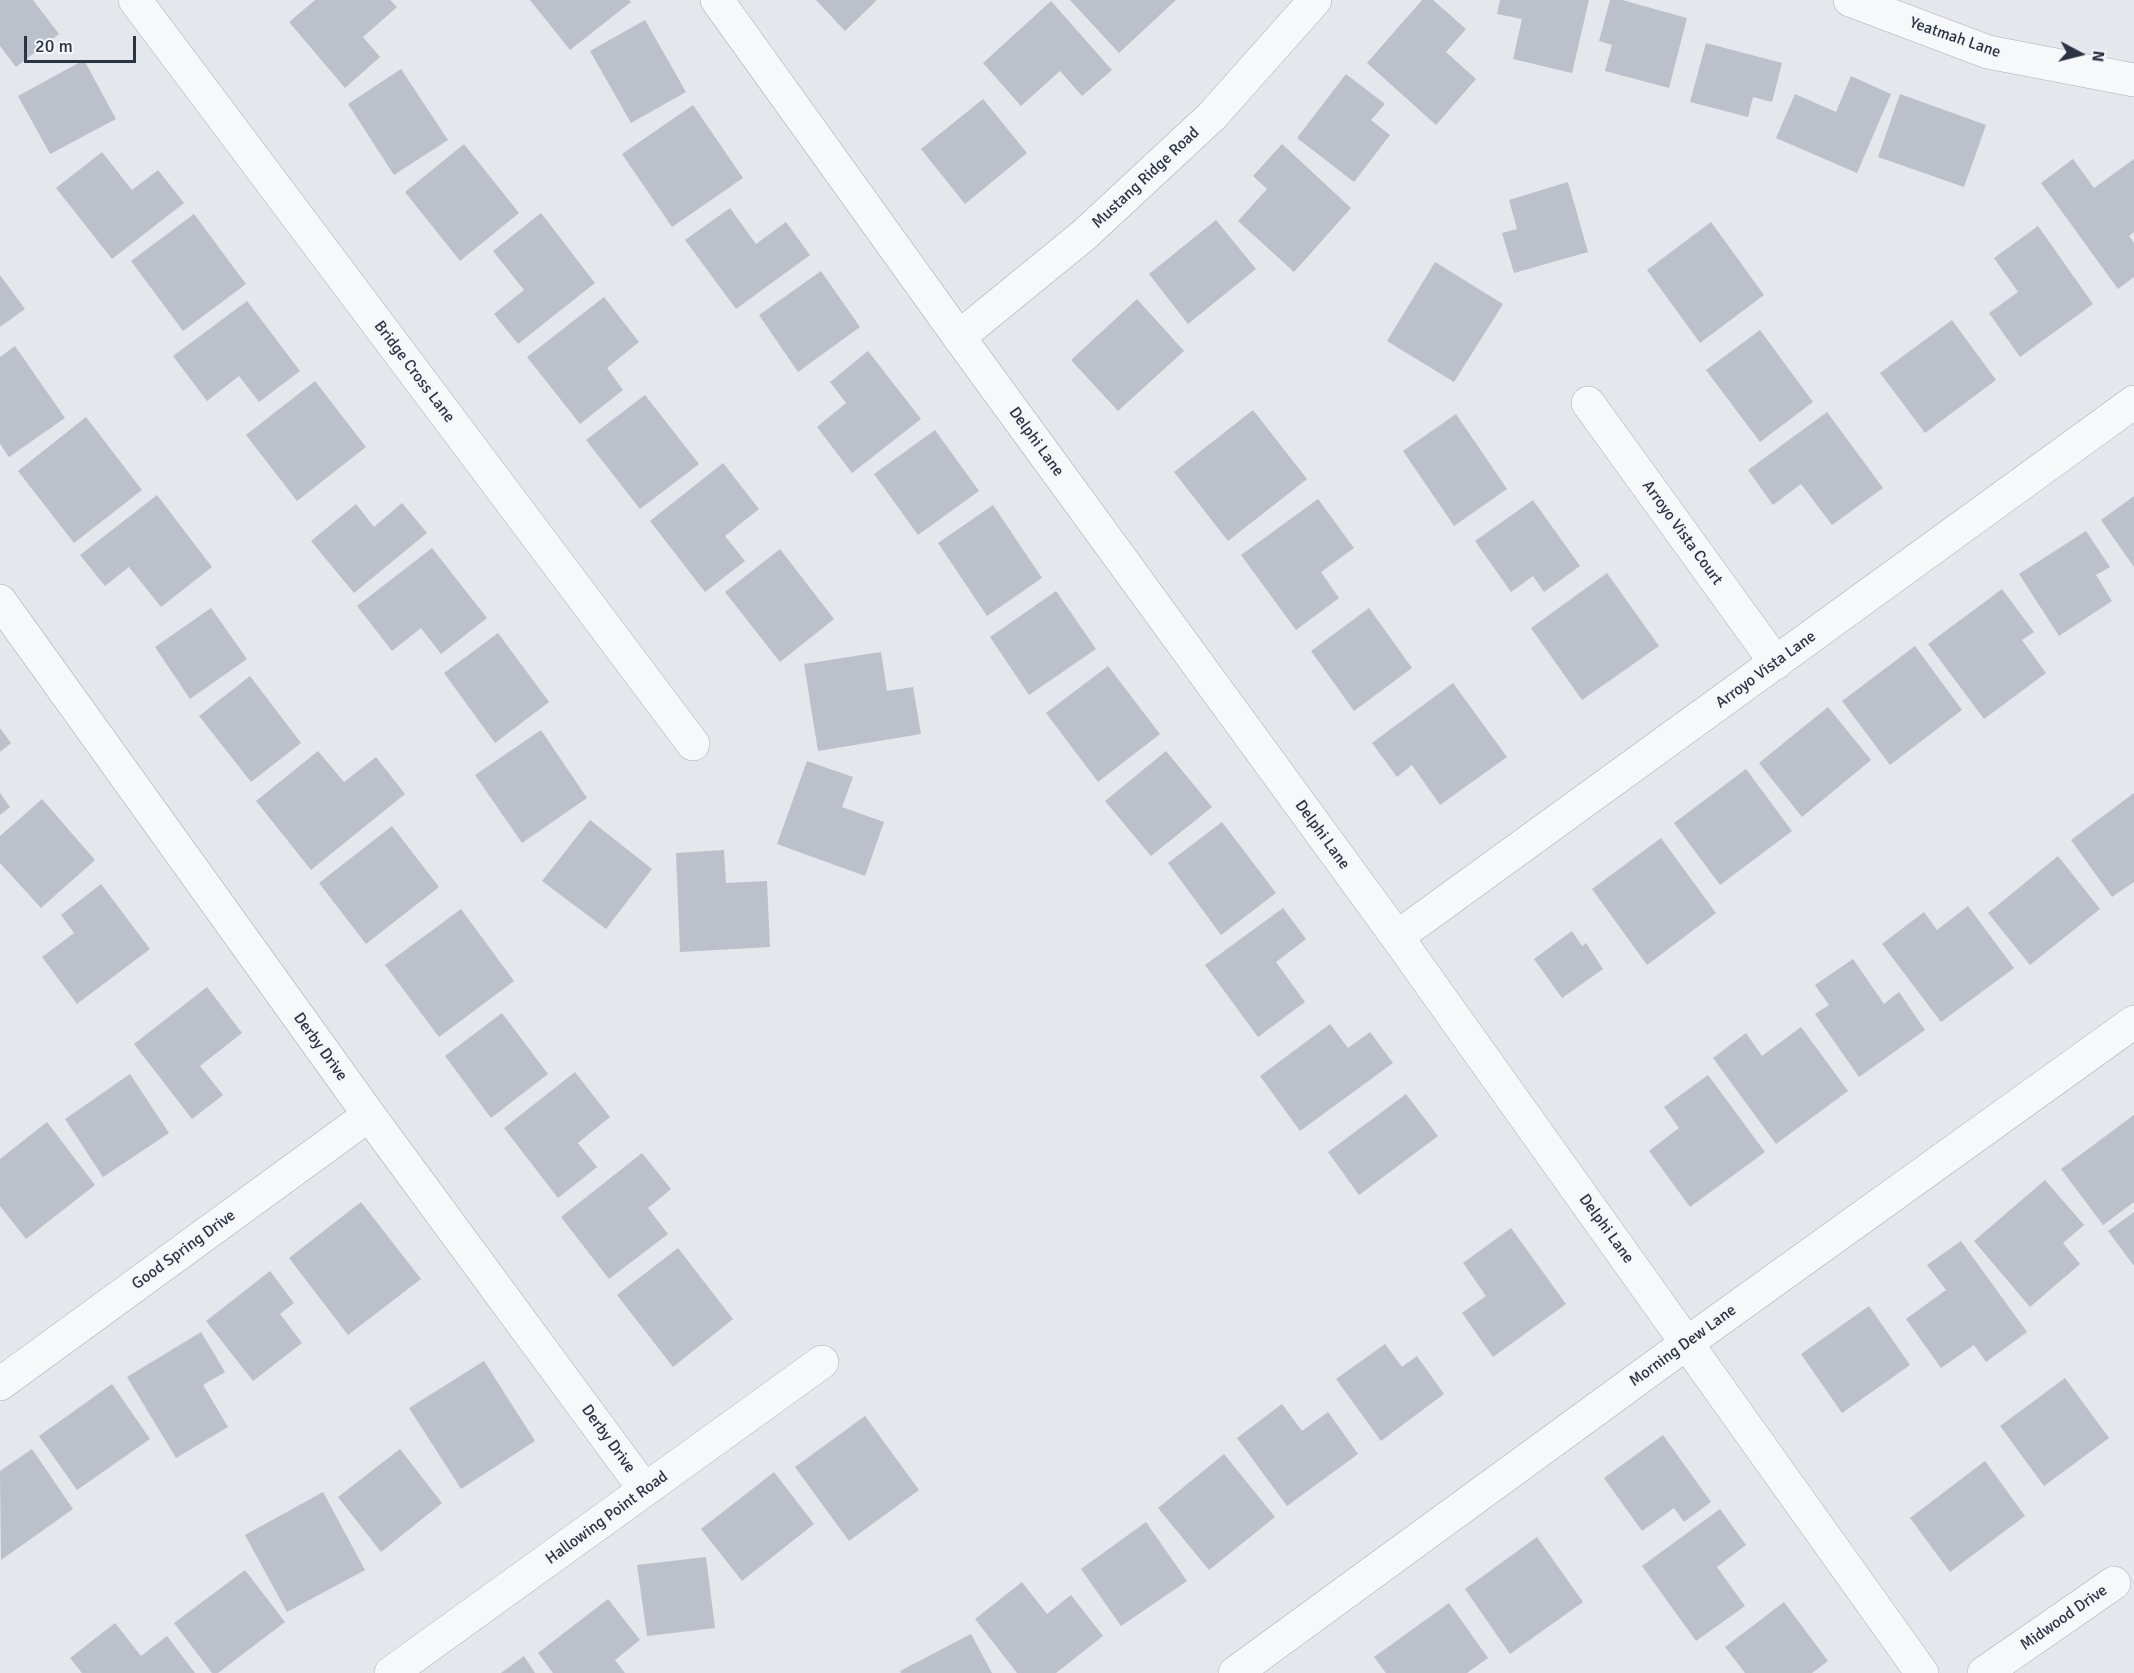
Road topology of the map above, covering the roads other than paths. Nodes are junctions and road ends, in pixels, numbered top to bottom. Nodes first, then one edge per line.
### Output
1 (135, 0) edge
2 (717, 0) edge
3 (1315, 0) edge
4 (1850, 0) edge
5 (2134, 80) edge
6 (959, 337) junction
7 (2134, 402) edge
8 (1588, 404) dead end
9 (0, 601) edge
10 (1776, 663) junction
11 (693, 744) dead end
12 (1397, 937) junction
13 (2134, 1022) edge
14 (369, 1115) junction
15 (1687, 1343) junction
16 (822, 1362) dead end
17 (0, 1384) edge
18 (645, 1490) junction
19 (2114, 1583) dead end
20 (391, 1673) edge
21 (1235, 1673) edge
22 (1922, 1673) edge
23 (1984, 1673) edge

1 - 11 street, Bridge Cross Lane
2 - 6 street, Delphi Lane
3 - 6 street, Mustang Ridge Road
4 - 5 street, Yeatmah Lane
6 - 12 street, Delphi Lane
7 - 10 street, Arroyo Vista Lane
8 - 10 street, Arroyo Vista Court
9 - 14 street, Derby Drive
10 - 12 street, Arroyo Vista Lane
12 - 15 street, Delphi Lane
13 - 15 street, Morning Dew Lane
14 - 17 street, Good Spring Drive
14 - 18 street, Derby Drive
15 - 21 street, Morning Dew Lane
15 - 22 street, Delphi Lane
16 - 18 street, Hallowing Point Road
18 - 20 street, Hallowing Point Road
19 - 23 street, Midwood Drive

